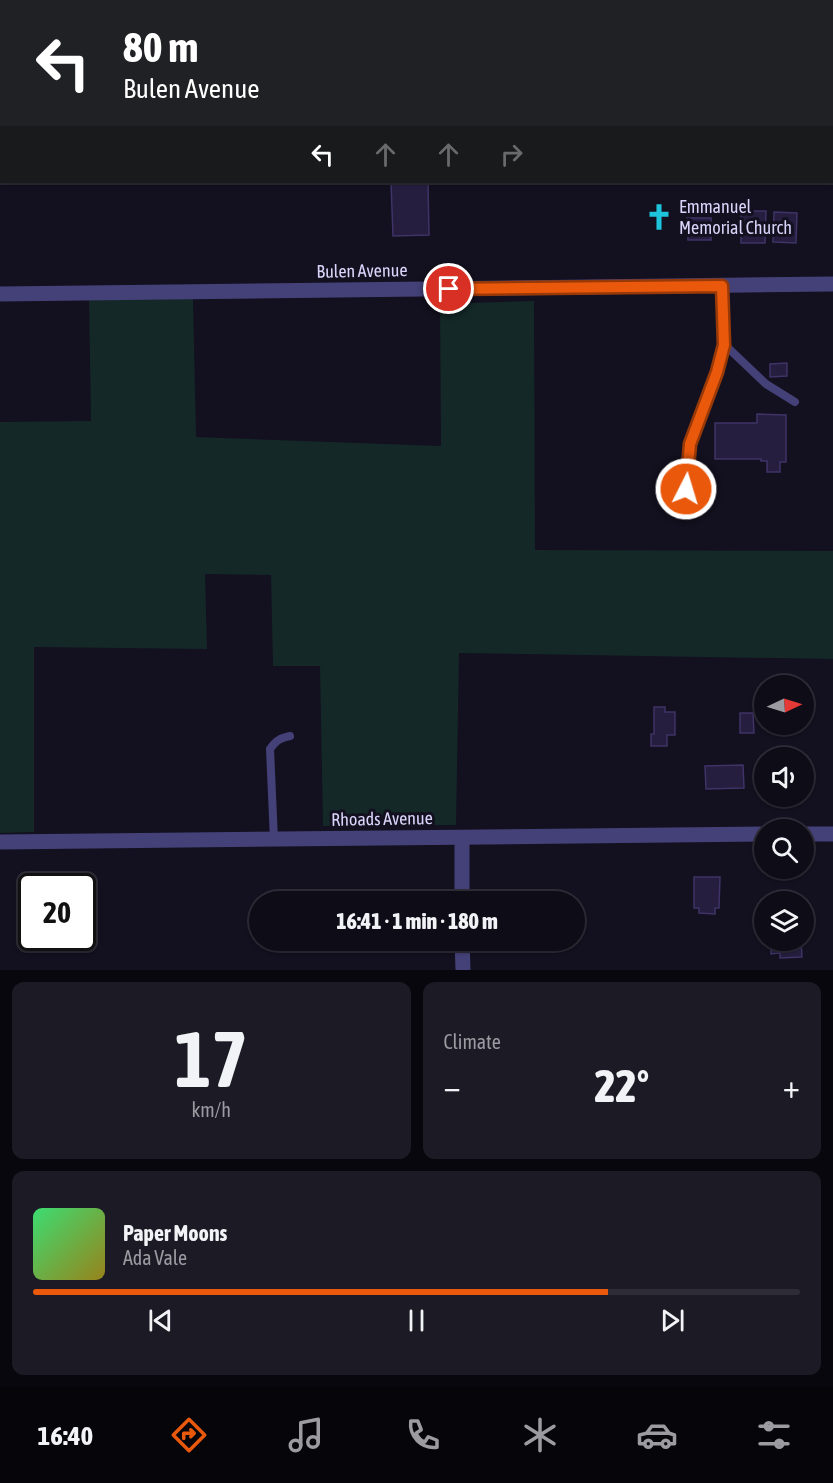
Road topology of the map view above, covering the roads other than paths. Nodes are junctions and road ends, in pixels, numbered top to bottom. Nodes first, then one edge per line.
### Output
1 (833, 284) edge
2 (722, 286) junction
3 (0, 294) edge
4 (724, 345) junction
5 (795, 402) dead end
6 (686, 489) dead end
7 (290, 736) dead end
8 (754, 834) edge
9 (814, 834) edge
10 (833, 834) edge
11 (462, 838) junction
12 (274, 840) junction
13 (0, 842) edge
14 (462, 891) edge
15 (462, 951) edge
16 (463, 970) edge

1 - 2 street, Bulen Avenue
2 - 3 street, Bulen Avenue
2 - 4 lane
4 - 5 lane
4 - 6 lane
7 - 12 lane
8 - 11 street, Rhoads Avenue
9 - 10 street
11 - 12 street, Rhoads Avenue
11 - 14 street
12 - 13 street, Rhoads Avenue
15 - 16 street

